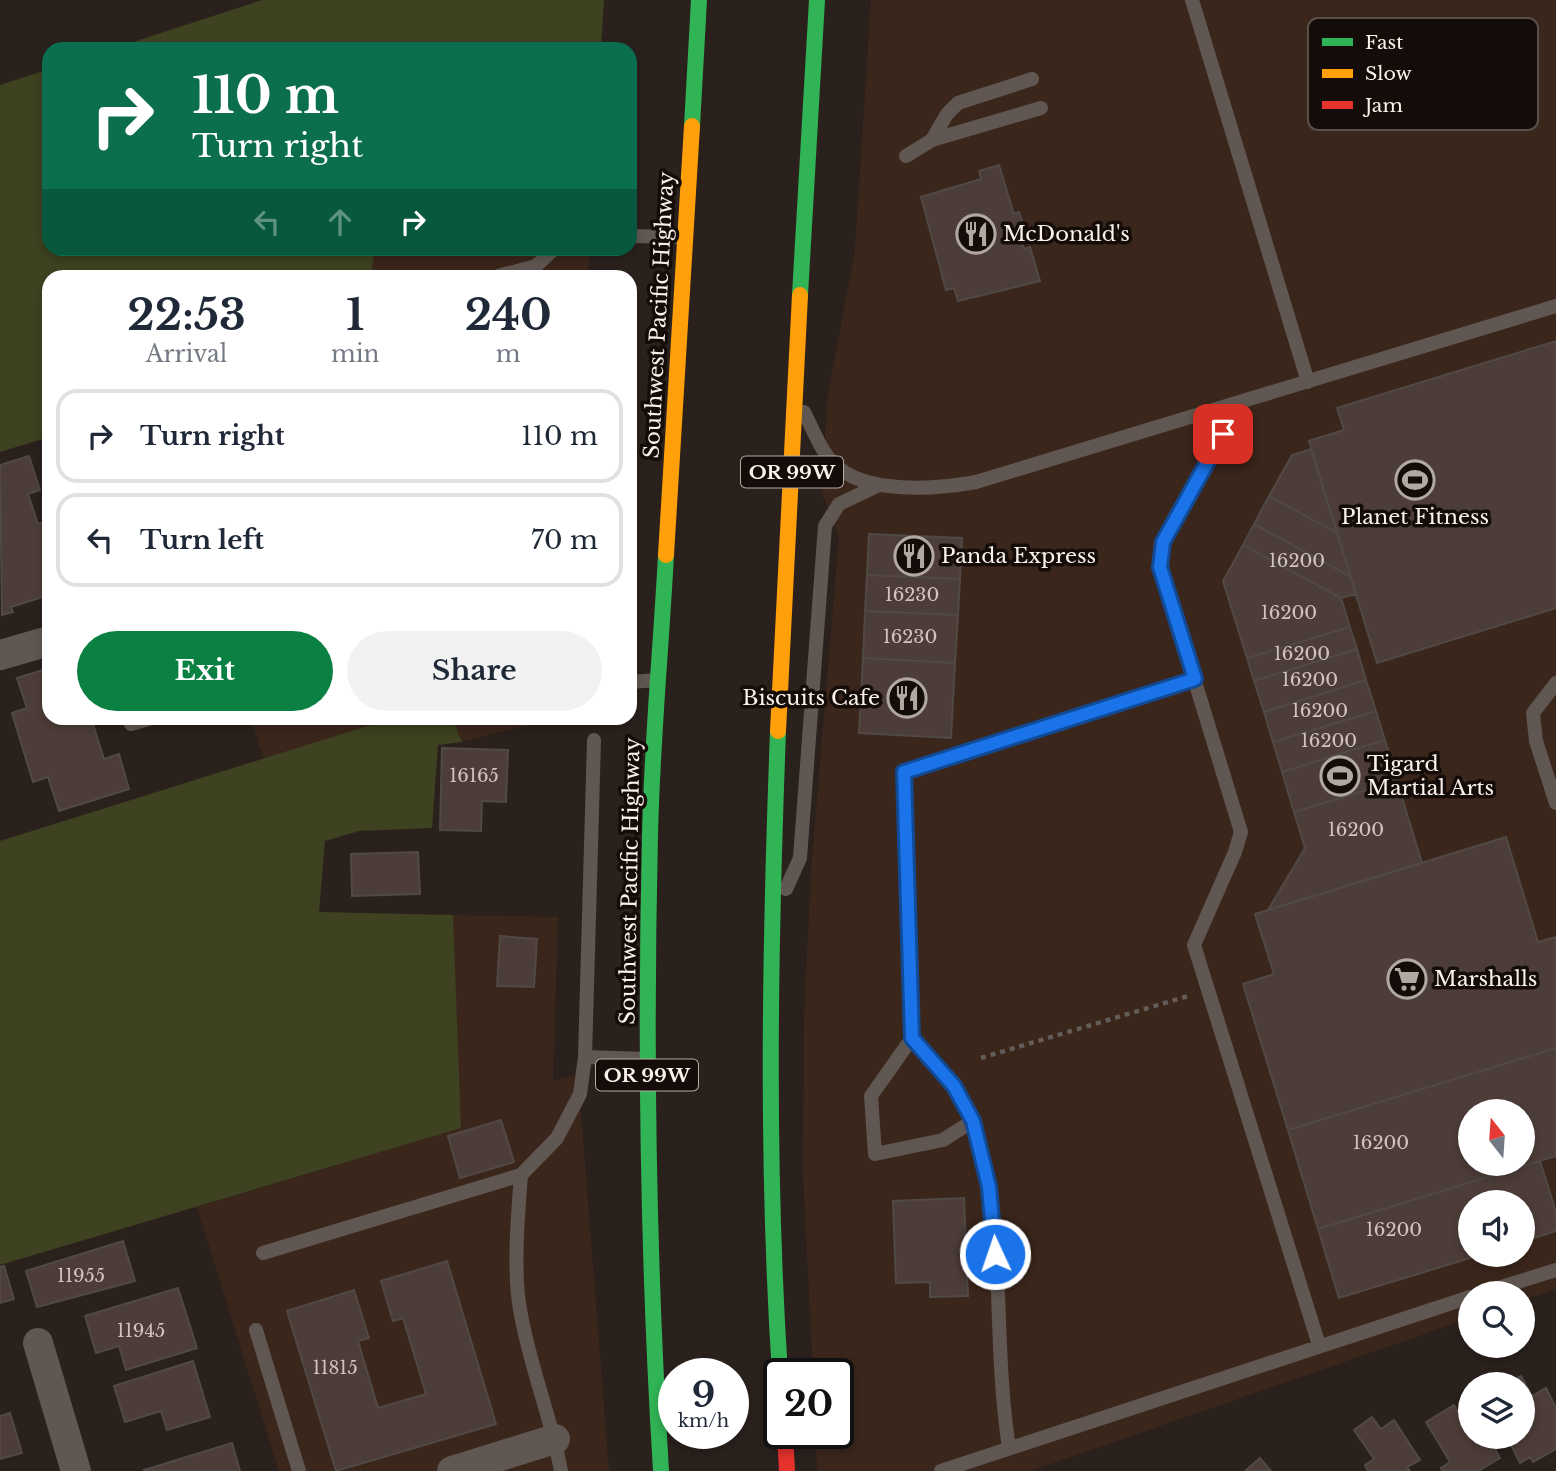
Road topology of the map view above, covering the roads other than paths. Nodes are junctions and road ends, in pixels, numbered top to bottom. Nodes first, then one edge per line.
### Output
1 (699, 0) edge
2 (817, 0) edge
3 (1192, 0) edge
4 (1032, 79) dead end
5 (1041, 108) dead end
6 (932, 140) junction
7 (906, 156) dead end
8 (637, 236) edge
9 (683, 237) junction
10 (547, 256) edge
11 (521, 270) edge
12 (1556, 306) edge
13 (1308, 382) junction
14 (796, 396) junction
15 (1213, 411) junction
16 (884, 484) junction
17 (42, 643) edge
18 (0, 655) edge
19 (1195, 679) junction
20 (657, 680) junction
21 (637, 681) edge
22 (1556, 682) edge
23 (594, 740) dead end
24 (1556, 803) edge
25 (771, 923) junction
26 (912, 1038) junction
27 (585, 1057) junction
28 (647, 1059) junction
29 (973, 1121) junction
30 (521, 1175) junction
31 (263, 1253) dead end
32 (1556, 1270) edge
33 (1521, 1281) edge
34 (1458, 1301) edge
35 (256, 1330) dead end
36 (38, 1343) dead end
37 (1319, 1345) junction
38 (779, 1358) edge
39 (555, 1439) junction
40 (1009, 1448) junction
41 (786, 1449) edge
42 (76, 1471) edge
43 (299, 1471) edge
44 (452, 1471) edge
45 (561, 1471) edge
46 (661, 1471) edge
47 (787, 1471) edge
48 (941, 1471) edge

1 - 9 highway, Southwest Pacific Highway / OR 99W
2 - 14 highway, OR 99W
3 - 13 lane
4 - 6 lane
5 - 6 lane
6 - 7 lane
8 - 9 lane
9 - 20 highway, Southwest Pacific Highway / OR 99W
10 - 11 lane
12 - 13 lane
13 - 15 lane
14 - 16 lane
14 - 25 highway, OR 99W
15 - 16 lane
15 - 19 lane
16 - 25 lane
17 - 18 street
19 - 26 lane
19 - 37 lane
20 - 21 lane
20 - 28 highway, Southwest Pacific Highway / OR 99W
22 - 24 lane
23 - 27 lane
25 - 38 highway, OR 99W
26 - 29 lane
26 - 29 lane
27 - 28 lane
27 - 30 lane
28 - 46 highway, Southwest Pacific Highway / OR 99W
29 - 40 lane
30 - 31 lane
30 - 39 lane
32 - 33 lane
34 - 37 lane
35 - 43 lane
36 - 42 street
37 - 40 lane
39 - 44 street
39 - 45 lane
40 - 48 lane
41 - 47 highway

